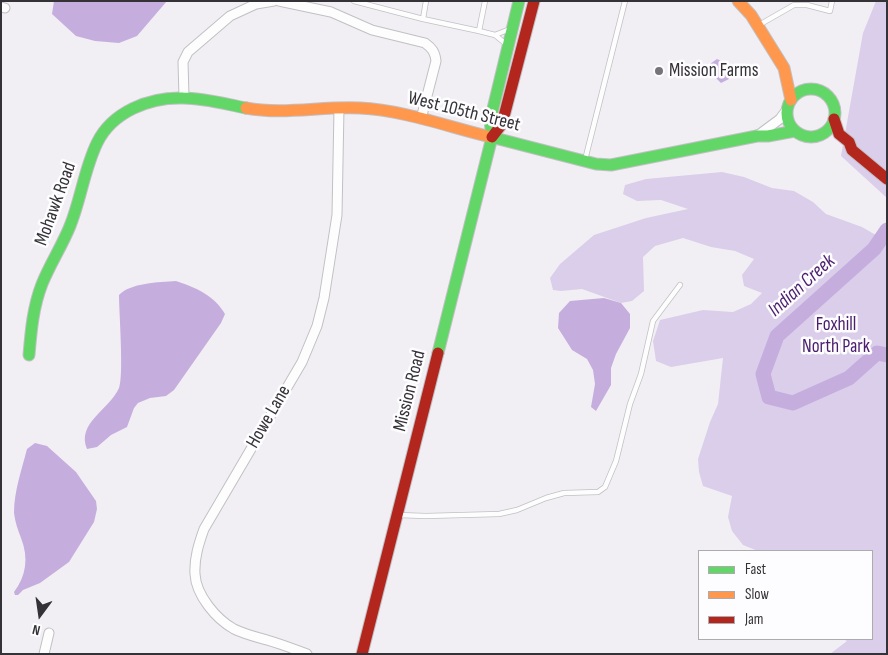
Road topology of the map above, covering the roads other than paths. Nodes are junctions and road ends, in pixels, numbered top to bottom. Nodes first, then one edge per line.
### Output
1 (274, 1) edge
2 (279, 1) edge
3 (354, 1) edge
4 (426, 1) edge
5 (485, 1) edge
6 (519, 1) edge
7 (534, 1) edge
8 (625, 1) edge
9 (738, 1) edge
10 (832, 1) edge
11 (808, 3) edge
12 (423, 19) junction
13 (758, 26) junction
14 (512, 29) junction
15 (478, 31) junction
16 (495, 35) junction
17 (508, 45) junction
18 (784, 68) junction
19 (812, 90) junction
20 (184, 97) junction
21 (160, 99) joint
22 (789, 104) junction
23 (339, 108) junction
24 (422, 119) junction
25 (834, 119) junction
26 (795, 131) junction
27 (757, 136) junction
28 (819, 136) junction
29 (492, 137) junction
30 (852, 150) junction
31 (585, 162) junction
32 (887, 179) edge
33 (680, 285) dead end
34 (29, 355) dead end
35 (397, 515) junction
36 (49, 633) dead end
37 (44, 654) edge
38 (308, 654) edge
39 (362, 654) edge

1 - 20 street
2 - 24 street
3 - 12 lane
4 - 12 lane
5 - 15 lane
6 - 14 street, Mission Road
7 - 29 street, Mission Road
8 - 31 lane
9 - 13 street
10 - 11 lane
11 - 13 lane
12 - 15 lane
13 - 18 street
14 - 16 lane
14 - 17 street, Mission Road
15 - 16 lane
16 - 17 lane
17 - 29 street, Mission Road
18 - 19 street
18 - 22 street
19 - 22 street
19 - 25 street
20 - 21 street, West 105th Street
20 - 23 street, West 105th Street
21 - 34 street, Mohawk Road
22 - 26 street
22 - 27 street
23 - 24 street, West 105th Street
23 - 38 street, Howe Lane
24 - 29 street, West 105th Street
25 - 28 street
25 - 30 street
26 - 27 street, West 105th Street
26 - 28 street
27 - 31 street, West 105th Street
28 - 30 street
29 - 31 street, West 105th Street
29 - 35 street, Mission Road
30 - 32 street
33 - 35 lane
35 - 39 street, Mission Road
36 - 37 street

